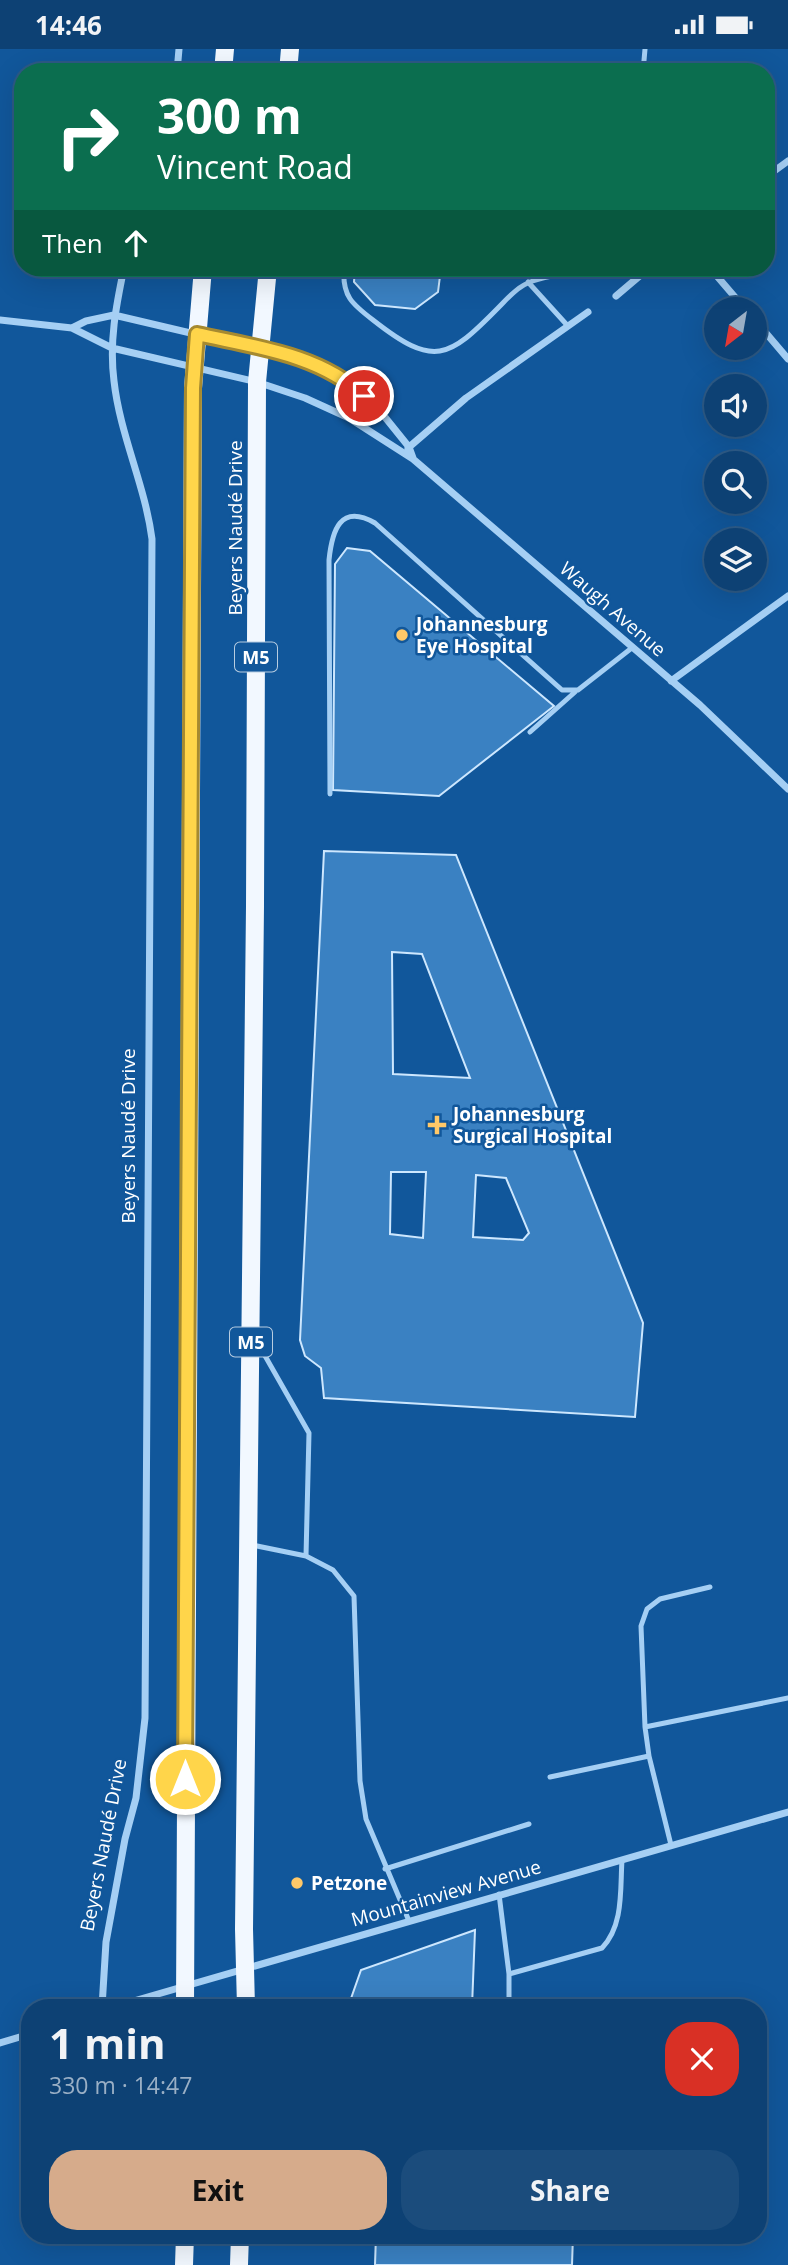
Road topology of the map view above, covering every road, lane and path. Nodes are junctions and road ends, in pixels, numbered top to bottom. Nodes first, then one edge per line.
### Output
1 (122, 277) edge
2 (202, 277) edge
3 (267, 277) edge
4 (343, 277) edge
5 (557, 277) edge
6 (638, 277) edge
7 (718, 277) edge
8 (528, 282) junction
9 (616, 296) dead end
10 (735, 297) edge
11 (588, 311) dead end
12 (114, 315) junction
13 (0, 320) edge
14 (567, 325) junction
15 (72, 328) junction
16 (197, 334) junction
17 (767, 335) edge
18 (112, 348) junction
19 (260, 349) junction
20 (788, 359) edge
21 (194, 368) junction
22 (257, 382) junction
23 (409, 447) junction
24 (402, 453) junction
25 (414, 459) junction
26 (788, 596) edge
27 (633, 647) junction
28 (671, 681) junction
29 (578, 690) junction
30 (530, 732) dead end
31 (788, 789) edge
32 (330, 794) dead end
33 (251, 1331) junction
34 (249, 1544) junction
35 (306, 1556) junction
36 (710, 1587) dead end
37 (788, 1698) edge
38 (645, 1727) junction
39 (649, 1756) junction
40 (550, 1777) dead end
41 (788, 1812) edge
42 (529, 1824) dead end
43 (671, 1846) junction
44 (622, 1860) junction
45 (385, 1869) junction
46 (499, 1894) junction
47 (408, 1921) junction
48 (247, 1968) junction
49 (509, 1974) junction
50 (185, 1988) junction
51 (102, 1999) edge
52 (143, 1999) edge
53 (185, 1999) edge
54 (246, 1999) edge
55 (509, 1999) edge
56 (21, 2037) edge
57 (0, 2043) edge
58 (185, 2244) edge
59 (240, 2244) edge
60 (184, 2265) edge
61 (239, 2265) edge

1 - 12 street, Beyers Naudé Drive
2 - 16 main road
3 - 19 main road, Beyers Naudé Drive / M5
4 - 8 lane
5 - 8 lane
6 - 9 street
7 - 10 street
8 - 14 lane
11 - 14 street
12 - 15 street
12 - 16 street, Waugh Avenue
12 - 18 street, Beyers Naudé Drive
13 - 15 street
14 - 23 street
15 - 18 street, Waugh Avenue
16 - 19 street, Waugh Avenue
16 - 21 main road
17 - 20 street
18 - 21 street, Waugh Avenue
18 - 51 street, Beyers Naudé Drive
19 - 22 main road, Beyers Naudé Drive / M5
19 - 23 street, Waugh Avenue
21 - 22 street, Waugh Avenue
21 - 50 main road
22 - 24 street, Waugh Avenue
22 - 33 main road, Beyers Naudé Drive / M5
23 - 24 street
23 - 25 street, Waugh Avenue
24 - 25 street, Waugh Avenue
25 - 27 street, Waugh Avenue
26 - 28 street
27 - 28 street, Waugh Avenue
27 - 29 lane
28 - 31 street, Waugh Avenue
29 - 30 lane
29 - 32 lane
33 - 34 main road, Beyers Naudé Drive / M5
33 - 35 lane
34 - 35 lane
34 - 48 main road, Beyers Naudé Drive / M5
35 - 45 lane
36 - 38 lane
37 - 38 lane
38 - 39 lane
39 - 40 lane
39 - 43 lane
41 - 43 street, Mountainview Avenue
42 - 45 lane
43 - 44 street, Mountainview Avenue
44 - 46 street, Mountainview Avenue
44 - 49 lane
45 - 47 lane
46 - 47 street, Mountainview Avenue
46 - 49 lane
47 - 48 street, Mountainview Avenue
48 - 50 street, Mountainview Avenue
48 - 54 main road, Beyers Naudé Drive / M5
49 - 55 lane
50 - 52 street, Mountainview Avenue
50 - 53 main road
56 - 57 street
58 - 60 main road
59 - 61 main road

